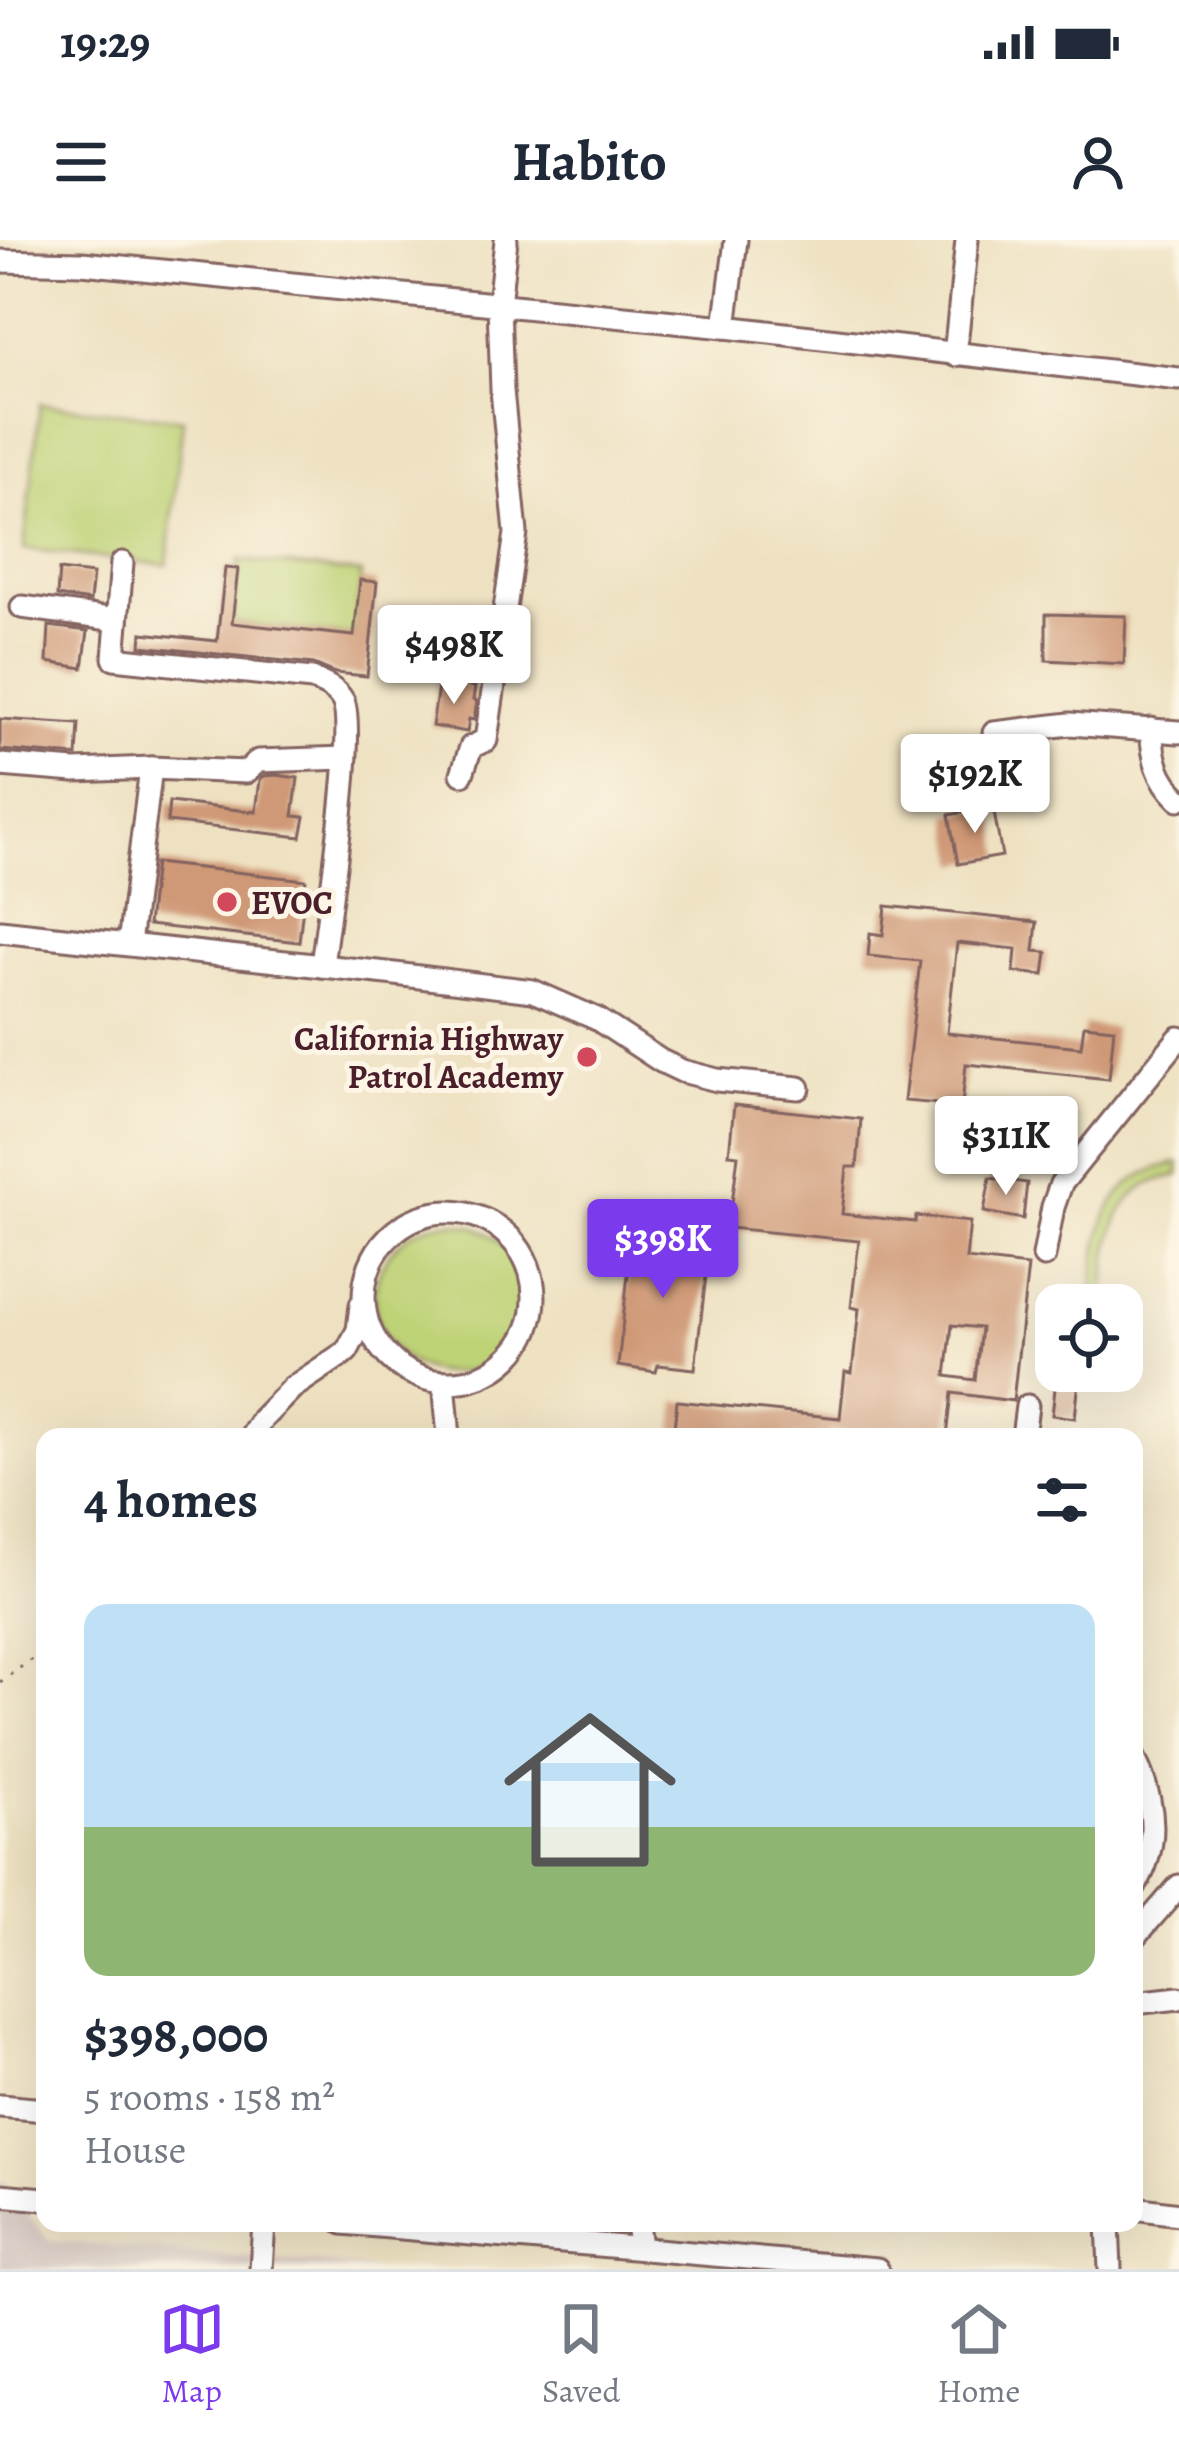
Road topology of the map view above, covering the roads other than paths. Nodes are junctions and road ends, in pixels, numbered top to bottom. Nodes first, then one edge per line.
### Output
1 (506, 240) edge
2 (736, 240) edge
3 (967, 240) edge
4 (0, 261) edge
5 (499, 304) junction
6 (724, 327) junction
7 (955, 355) junction
8 (1179, 368) edge
9 (1178, 379) edge
10 (122, 563) dead end
11 (22, 607) dead end
12 (117, 620) junction
13 (1150, 729) junction
14 (1179, 732) edge
15 (994, 733) dead end
16 (345, 758) junction
17 (0, 766) edge
18 (152, 768) junction
19 (463, 774) dead end
20 (1179, 799) edge
21 (0, 932) edge
22 (129, 944) junction
23 (322, 966) junction
24 (1179, 1038) edge
25 (799, 1088) dead end
26 (1044, 1256) dead end
27 (363, 1291) junction
28 (347, 1351) junction
29 (398, 1366) junction
30 (444, 1382) junction
31 (1028, 1406) dead end
32 (256, 1428) edge
33 (448, 1428) edge
34 (1024, 1428) edge
35 (1143, 1777) edge
36 (1143, 1864) edge
37 (1179, 1886) edge
38 (1143, 1928) edge
39 (1179, 1998) edge
40 (1143, 2002) edge
41 (0, 2106) edge
42 (36, 2109) edge
43 (0, 2195) edge
44 (36, 2198) edge
45 (1143, 2209) edge
46 (1179, 2213) edge
47 (263, 2232) edge
48 (502, 2232) edge
49 (639, 2232) edge
50 (1108, 2232) edge
51 (607, 2238) edge
52 (640, 2247) junction
53 (261, 2269) edge
54 (615, 2269) edge
55 (878, 2269) edge
56 (1110, 2269) edge

1 - 5 street
2 - 6 street
3 - 7 street
4 - 5 street
5 - 6 street
5 - 19 street
6 - 7 street
7 - 9 street
8 - 9 street
10 - 12 street
11 - 12 street
12 - 16 street
13 - 14 street
13 - 15 street
13 - 20 street
16 - 18 street
16 - 23 street
17 - 18 street
18 - 22 street
21 - 22 street
22 - 23 street
23 - 25 street
24 - 26 street
27 - 28 street
27 - 29 street
27 - 30 street
28 - 29 street
28 - 32 street
29 - 30 street
30 - 33 street
31 - 34 street
35 - 36 street
37 - 38 street
39 - 40 street
41 - 42 street
43 - 44 street
45 - 46 street
47 - 53 street
48 - 51 street
49 - 52 street
50 - 56 street
51 - 52 street
51 - 54 street
52 - 55 street

